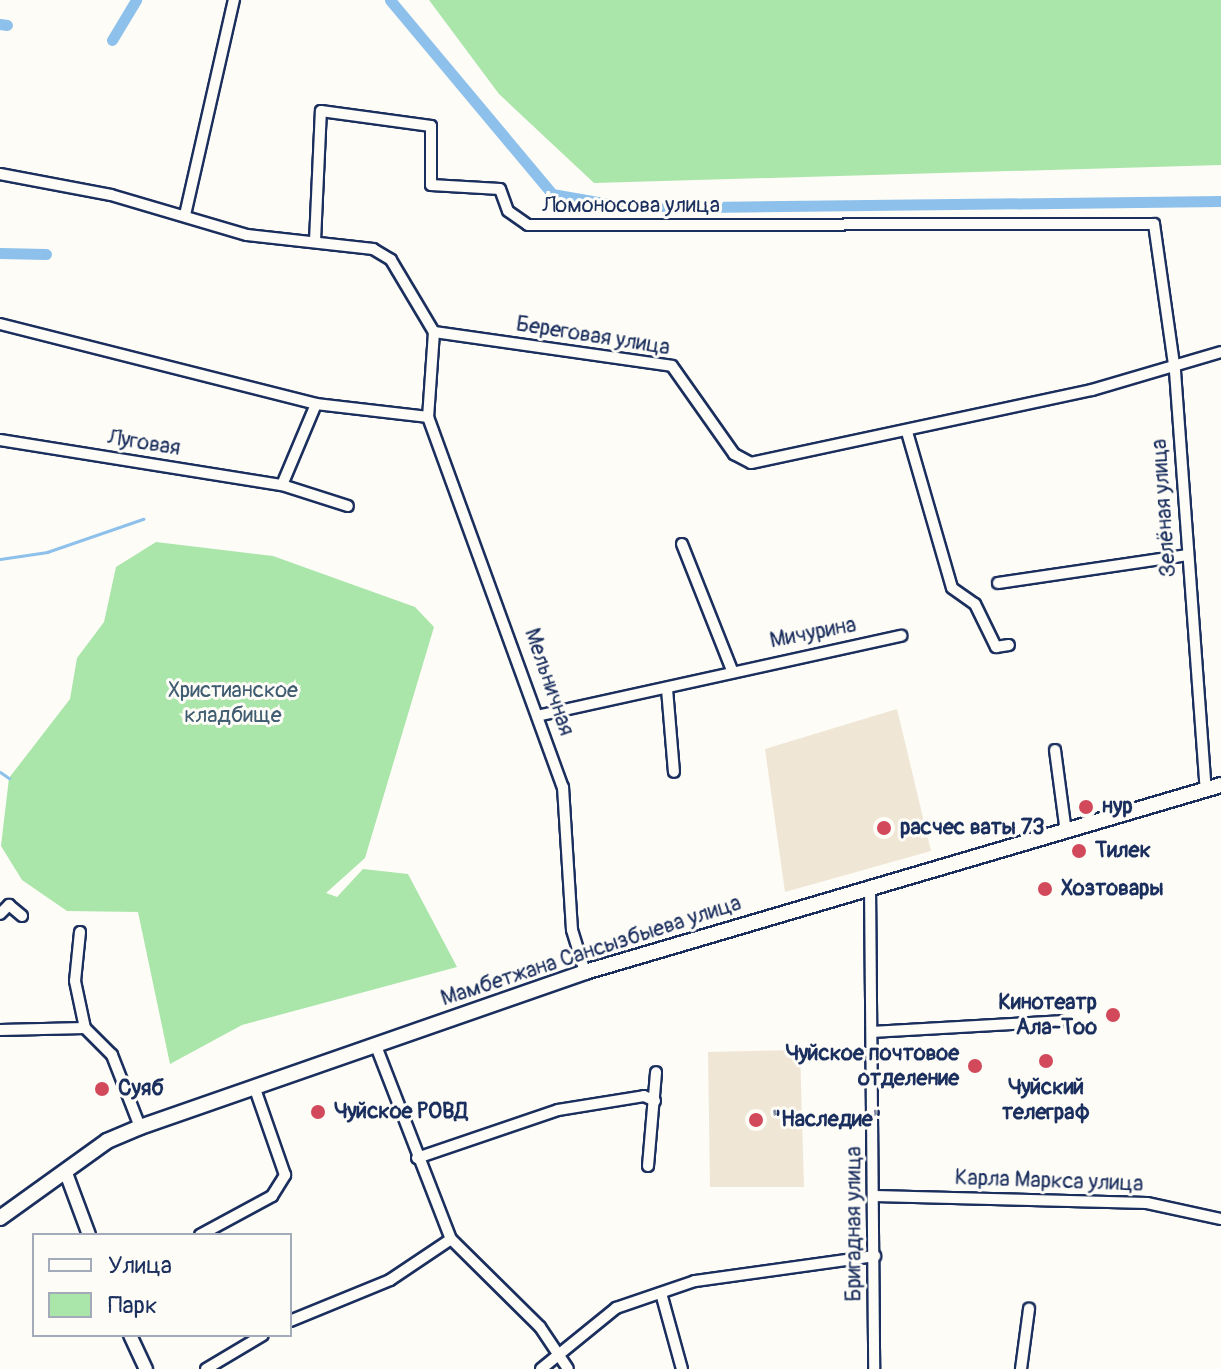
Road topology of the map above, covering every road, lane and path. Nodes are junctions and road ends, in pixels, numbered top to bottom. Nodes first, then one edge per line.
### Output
1 (234, 0) edge
2 (0, 174) edge
3 (185, 215) junction
4 (1154, 224) joint
5 (315, 241) junction
6 (0, 324) edge
7 (434, 332) junction
8 (1221, 352) edge
9 (1175, 371) junction
10 (316, 404) junction
11 (428, 417) junction
12 (907, 432) junction
13 (0, 440) edge
14 (282, 485) junction
15 (348, 506) dead end
16 (682, 544) dead end
17 (1188, 555) junction
18 (998, 583) dead end
19 (901, 636) dead end
20 (1009, 645) dead end
21 (732, 670) junction
22 (667, 689) junction
23 (541, 715) junction
24 (1055, 750) dead end
25 (674, 772) dead end
26 (1221, 785) edge
27 (1206, 790) junction
28 (1066, 832) junction
29 (870, 886) junction
30 (0, 914) edge
31 (22, 916) dead end
32 (80, 932) dead end
33 (585, 972) junction
34 (1060, 1021) dead end
35 (85, 1028) junction
36 (0, 1030) edge
37 (872, 1032) junction
38 (376, 1046) junction
39 (656, 1072) dead end
40 (255, 1089) junction
41 (655, 1101) junction
42 (140, 1127) junction
43 (417, 1158) junction
44 (648, 1166) dead end
45 (66, 1173) junction
46 (875, 1196) junction
47 (0, 1218) edge
48 (1221, 1219) edge
49 (88, 1233) edge
50 (204, 1233) edge
51 (451, 1239) junction
52 (875, 1256) junction
53 (661, 1293) junction
54 (1029, 1309) dead end
55 (292, 1320) edge
56 (131, 1337) edge
57 (260, 1337) edge
58 (557, 1354) junction
59 (146, 1369) edge
60 (206, 1369) edge
61 (541, 1369) edge
62 (568, 1369) edge
63 (682, 1369) edge
64 (874, 1369) edge
65 (1021, 1369) edge

1 - 3 street
2 - 3 street
3 - 5 street
4 - 5 street, Ломоносова улица
4 - 9 street, Зелёная улица
5 - 7 street
6 - 10 street
7 - 11 street, Мельничная
7 - 12 street, Береговая улица
8 - 9 street, Береговая улица
9 - 12 street, Береговая улица
9 - 17 street, Зелёная улица
10 - 11 street
10 - 14 street
11 - 23 street, Мельничная
12 - 20 street
13 - 14 street, Луговая
14 - 15 street, Луговая
16 - 21 street
17 - 18 street
17 - 27 street, Зелёная улица
19 - 21 street, Мичурина
21 - 22 street, Мичурина
22 - 23 street, Мичурина
22 - 25 street
23 - 33 street, Мельничная
24 - 28 street
26 - 27 main road, Мамбетжана Сансызбыева улица
27 - 28 main road, Мамбетжана Сансызбыева улица
28 - 29 main road, Мамбетжана Сансызбыева улица
29 - 33 main road, Мамбетжана Сансызбыева улица
29 - 37 street, Бригадная улица
30 - 31 street
32 - 35 street
33 - 38 main road, Мамбетжана Сансызбыева улица
34 - 37 street
35 - 36 street
35 - 42 street
37 - 46 street, Бригадная улица
38 - 40 main road, Мамбетжана Сансызбыева улица
38 - 43 street
39 - 41 street
40 - 42 main road, Мамбетжана Сансызбыева улица
40 - 50 street
41 - 43 street
41 - 44 street
42 - 45 main road, Мамбетжана Сансызбыева улица
43 - 51 street
45 - 47 main road, Мамбетжана Сансызбыева улица
45 - 49 street
46 - 48 street, Карла Маркса улица
46 - 52 street, Бригадная улица
51 - 55 street
51 - 58 street
52 - 53 street
52 - 64 street, Бригадная улица
53 - 58 street
53 - 63 street
54 - 65 street
56 - 59 street
57 - 60 street
58 - 61 street
58 - 62 street

